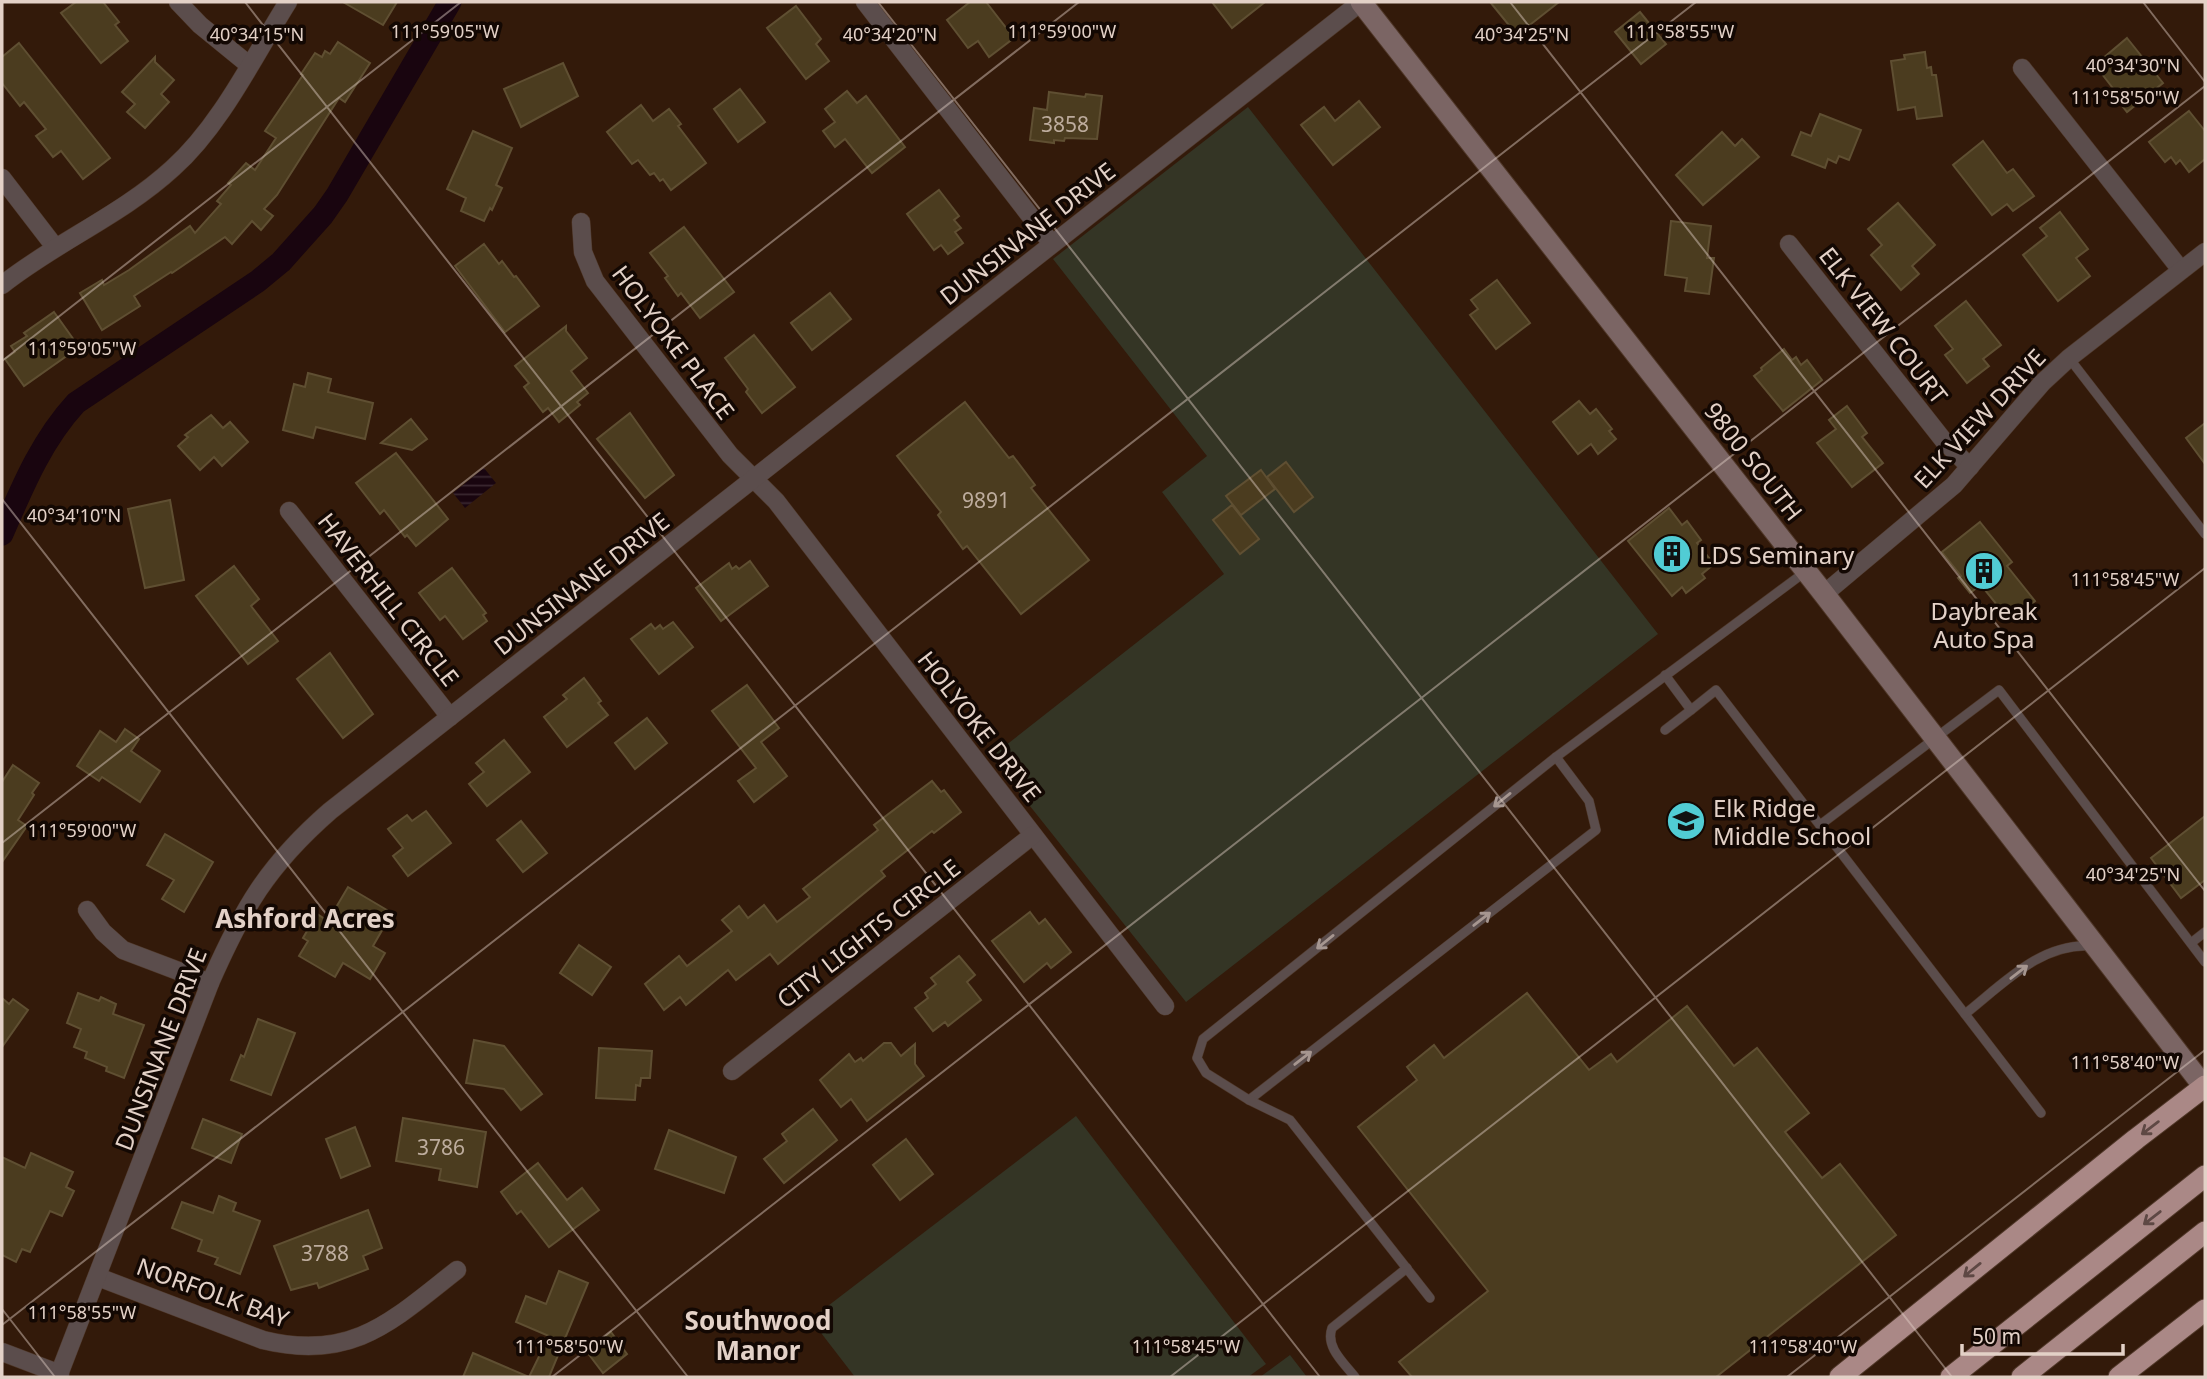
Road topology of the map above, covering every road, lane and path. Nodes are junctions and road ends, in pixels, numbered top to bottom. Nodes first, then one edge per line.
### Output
1 (178, 2) edge
2 (288, 2) edge
3 (865, 2) edge
4 (1361, 2) edge
5 (249, 65) junction
6 (2022, 68) dead end
7 (2, 178) edge
8 (582, 222) dead end
9 (1789, 243) dead end
10 (1052, 244) junction
11 (55, 247) junction
12 (2205, 251) edge
13 (2181, 270) junction
14 (2, 285) edge
15 (2069, 358) junction
16 (1970, 467) junction
17 (754, 478) junction
18 (289, 511) dead end
19 (2205, 534) edge
20 (1806, 571) junction
21 (1824, 594) junction
22 (1665, 675) junction
23 (1691, 710) junction
24 (450, 717) junction
25 (1665, 730) dead end
26 (1934, 737) junction
27 (1556, 757) junction
28 (1820, 825) junction
29 (1033, 835) junction
30 (87, 910) dead end
31 (2205, 932) edge
32 (2190, 943) junction
33 (2096, 946) junction
34 (2205, 962) edge
35 (210, 983) junction
36 (1165, 1006) dead end
37 (1965, 1014) junction
38 (732, 1071) dead end
39 (2205, 1087) edge
40 (1249, 1100) junction
41 (2041, 1113) dead end
42 (2205, 1175) edge
43 (2205, 1232) edge
44 (1406, 1268) junction
45 (457, 1270) dead end
46 (98, 1277) junction
47 (1430, 1298) dead end
48 (2205, 1310) edge
49 (2, 1352) edge
50 (59, 1376) edge
51 (1355, 1377) edge
52 (1840, 1377) edge
53 (1951, 1377) edge
54 (2022, 1377) edge
55 (2119, 1377) edge

1 - 5 street
2 - 5 street
3 - 10 street
4 - 10 street, DUNSINANE DRIVE
4 - 20 main road, 9800 SOUTH
5 - 11 street
6 - 13 street
7 - 11 street
8 - 17 street, HOLYOKE PLACE
9 - 16 street, ELK VIEW COURT
10 - 17 street, DUNSINANE DRIVE
11 - 14 street
12 - 13 street, ELK VIEW DRIVE
13 - 15 street, ELK VIEW DRIVE
15 - 16 street, ELK VIEW DRIVE
15 - 19 lane
16 - 21 street, ELK VIEW DRIVE
17 - 24 street, DUNSINANE DRIVE
17 - 29 street, HOLYOKE DRIVE
18 - 24 street, HAVERHILL CIRCLE
20 - 21 main road, 9800 SOUTH
20 - 22 lane
21 - 26 main road, 9800 SOUTH
22 - 23 lane
22 - 27 lane
23 - 25 lane
23 - 28 lane
24 - 35 street, DUNSINANE DRIVE
26 - 28 lane
26 - 32 lane
26 - 33 main road, 9800 SOUTH
40 -> 27 lane
27 -> 40 lane
28 - 37 lane
29 - 36 street, HOLYOKE DRIVE
29 - 38 street, CITY LIGHTS CIRCLE
30 - 35 street
31 - 32 lane
32 - 34 lane
37 -> 33 lane
33 - 39 main road, 9800 SOUTH
35 - 46 street, DUNSINANE DRIVE
37 - 41 lane
39 -> 52 highway
40 - 44 lane
42 -> 53 highway
43 - 54 highway
44 - 47 lane
44 - 51 lane
45 - 46 street, NORFOLK BAY
46 - 50 street, DUNSINANE DRIVE
48 - 55 highway
49 - 50 street

